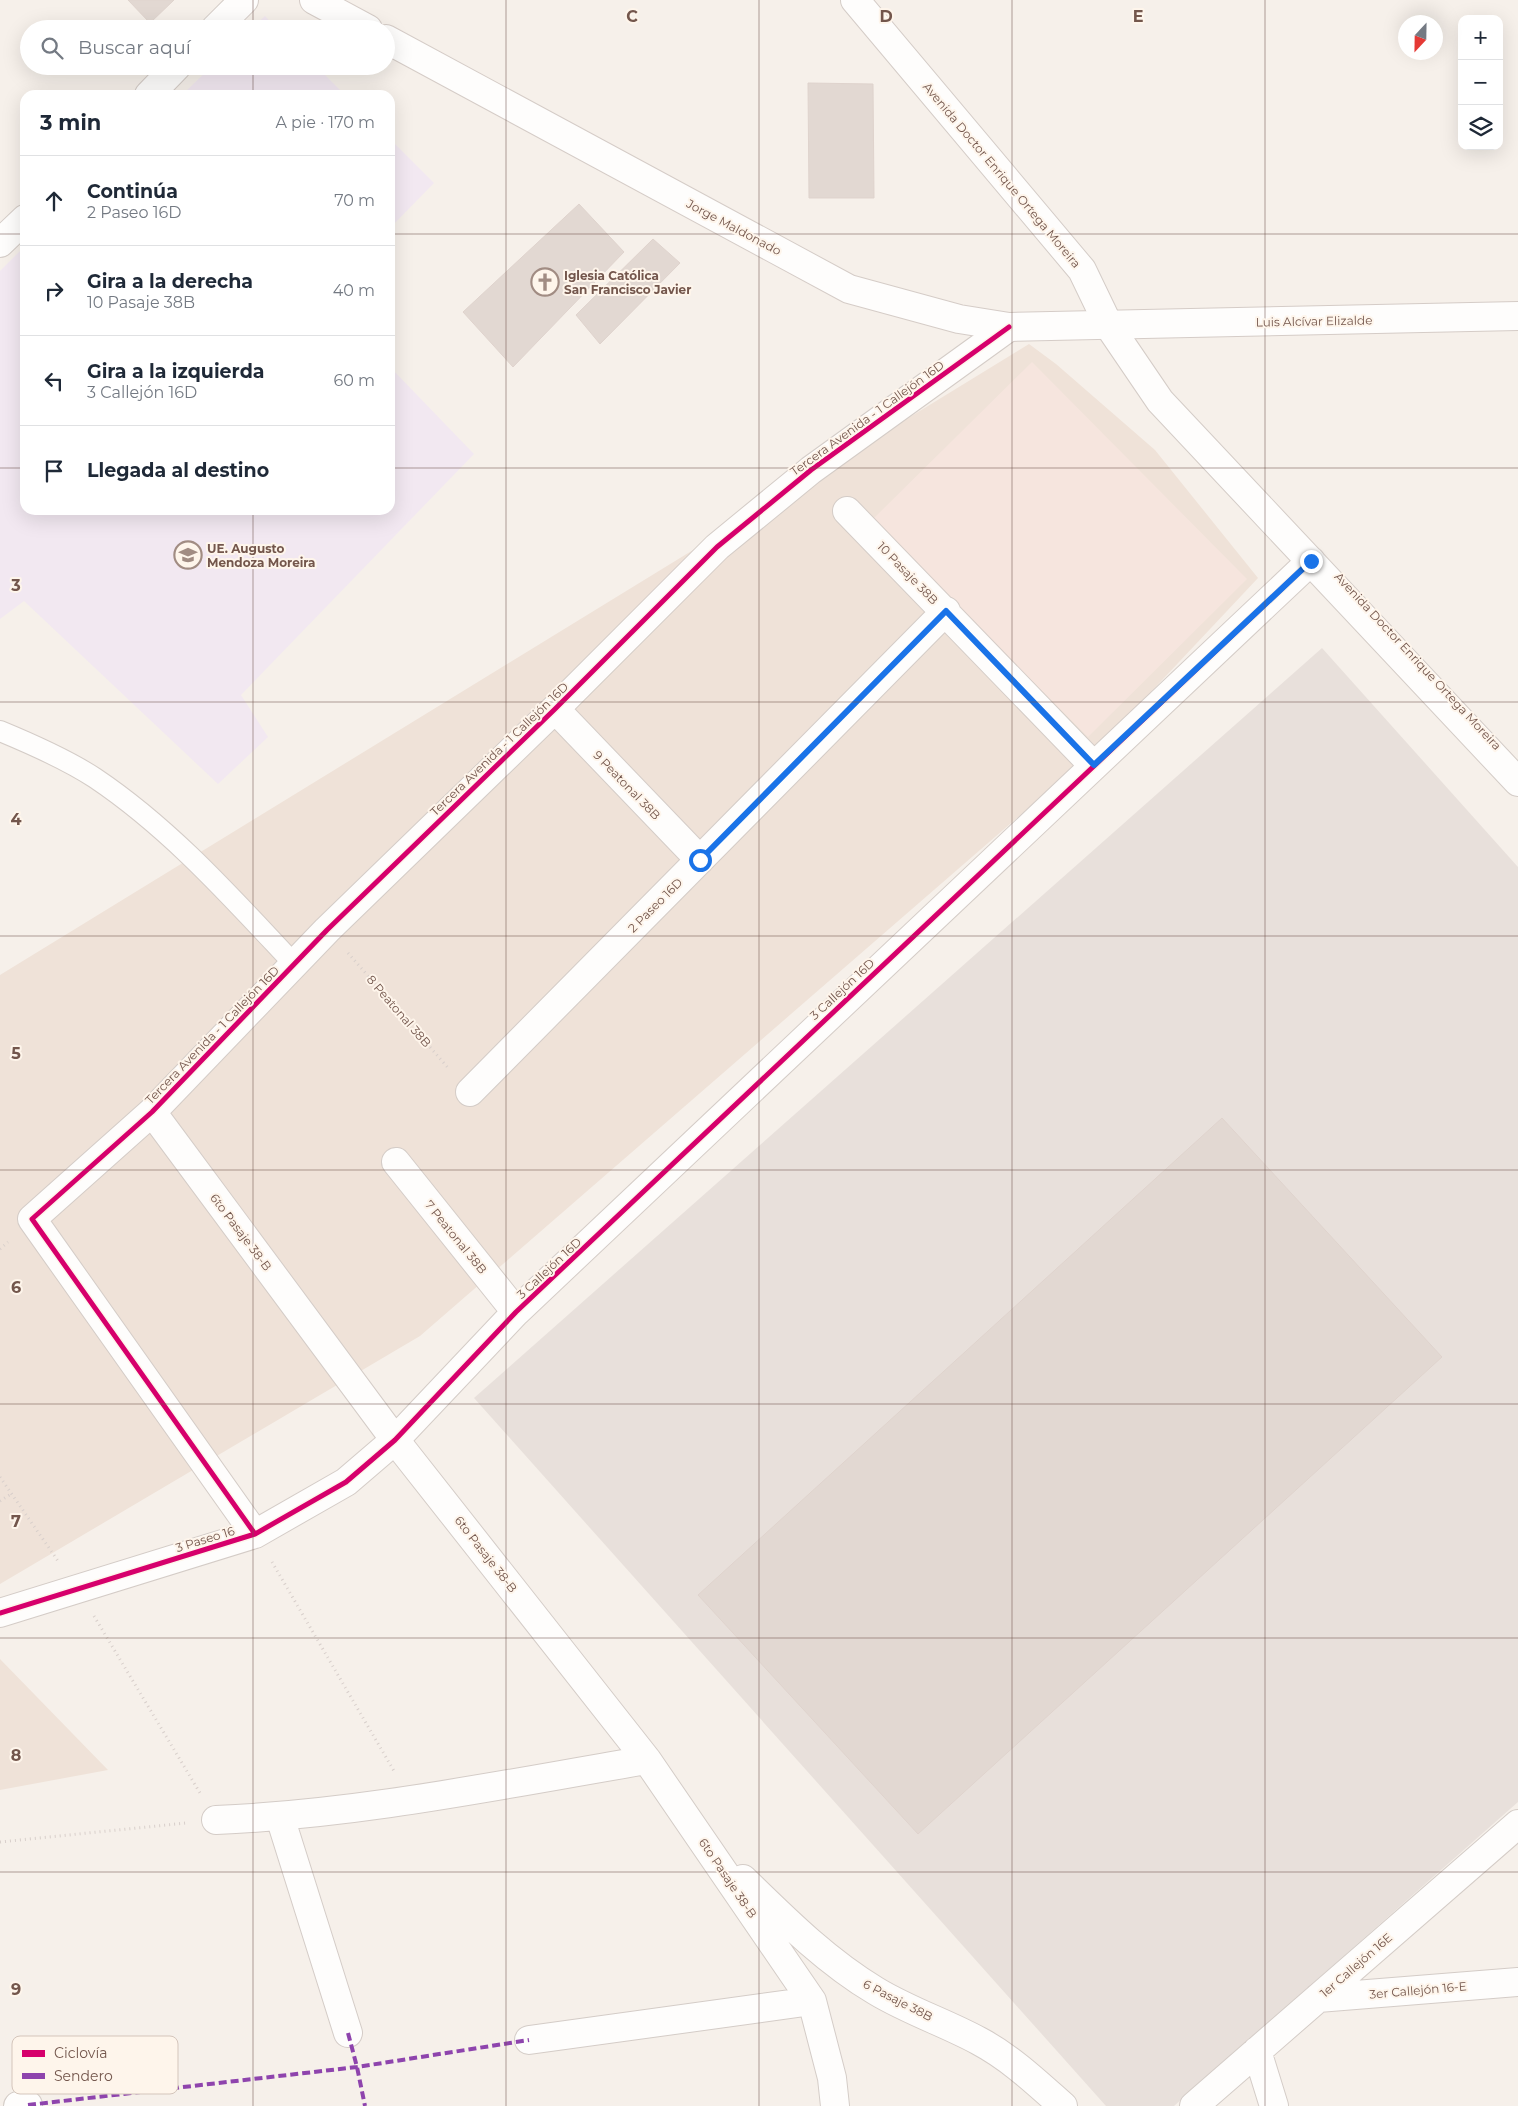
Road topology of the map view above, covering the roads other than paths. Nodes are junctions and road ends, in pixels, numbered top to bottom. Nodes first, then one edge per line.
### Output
1 (244, 0) edge
2 (314, 0) edge
3 (855, 0) edge
4 (224, 20) edge
5 (351, 20) edge
6 (395, 44) edge
7 (169, 75) edge
8 (154, 90) edge
9 (20, 223) edge
10 (0, 244) edge
11 (1518, 316) edge
12 (1109, 326) junction
13 (1009, 327) junction
14 (847, 510) dead end
15 (1311, 561) junction
16 (946, 611) junction
17 (555, 710) junction
18 (0, 731) edge
19 (1094, 765) junction
20 (1518, 782) edge
21 (700, 860) junction
22 (294, 964) junction
23 (470, 1092) road end
24 (152, 1112) junction
25 (396, 1162) dead end
26 (516, 1312) junction
27 (395, 1440) junction
28 (255, 1534) junction
29 (0, 1613) edge
30 (647, 1760) junction
31 (280, 1817) junction
32 (216, 1820) road end
33 (1518, 1824) edge
34 (700, 1837) junction
35 (1518, 1982) edge
36 (1318, 1998) junction
37 (812, 2001) junction
38 (348, 2033) dead end
39 (528, 2040) dead end
40 (1257, 2051) junction
41 (835, 2106) edge
42 (1064, 2106) edge
43 (1194, 2106) edge
44 (1274, 2106) edge

1 - 4 street
2 - 5 street
3 - 12 street, Avenida Doctor Enrique Ortega Moreira
6 - 13 street, Jorge Maldonado
7 - 8 street
9 - 10 street
11 - 12 street, Luis Alcívar Elizalde
12 - 13 street, Jorge Maldonado
12 - 15 street, Avenida Doctor Enrique Ortega Moreira
13 - 17 street, Tercera Avenida - 1 Callejón 16D
14 - 16 street, 10 Pasaje 38B
15 - 19 street, 3 Callejón 16D
15 - 20 street, Avenida Doctor Enrique Ortega Moreira
16 - 19 street, 10 Pasaje 38B
16 - 21 street, 2 Paseo 16D
17 - 21 street, 9 Peatonal 38B
17 - 22 street, Tercera Avenida - 1 Callejón 16D
18 - 22 lane
19 - 26 street, 3 Callejón 16D
21 - 23 street, 2 Paseo 16D
22 - 24 street, Tercera Avenida - 1 Callejón 16D
24 - 27 street, 6to Pasaje 38-B
24 - 28 street, Tercera Avenida - 1 Callejón 16D
25 - 26 street, 7 Peatonal 38B
26 - 27 street, 3 Callejón 16D
27 - 28 street, 3 Paseo 16
27 - 30 street, 6to Pasaje 38-B
28 - 29 street, 3 Paseo 16
30 - 31 street
30 - 34 street, 6to Pasaje 38-B
31 - 32 street
31 - 38 street
33 - 36 street, 1er Callejón 16E
34 - 37 street, 6to Pasaje 38-B
34 - 42 street, 6 Pasaje 38B
35 - 36 street, 3er Callejón 16-E
36 - 40 street, 1er Callejón 16E
37 - 39 street
37 - 41 street, 6to Pasaje 38-B
40 - 43 street, 1er Callejón 16E
40 - 44 street

